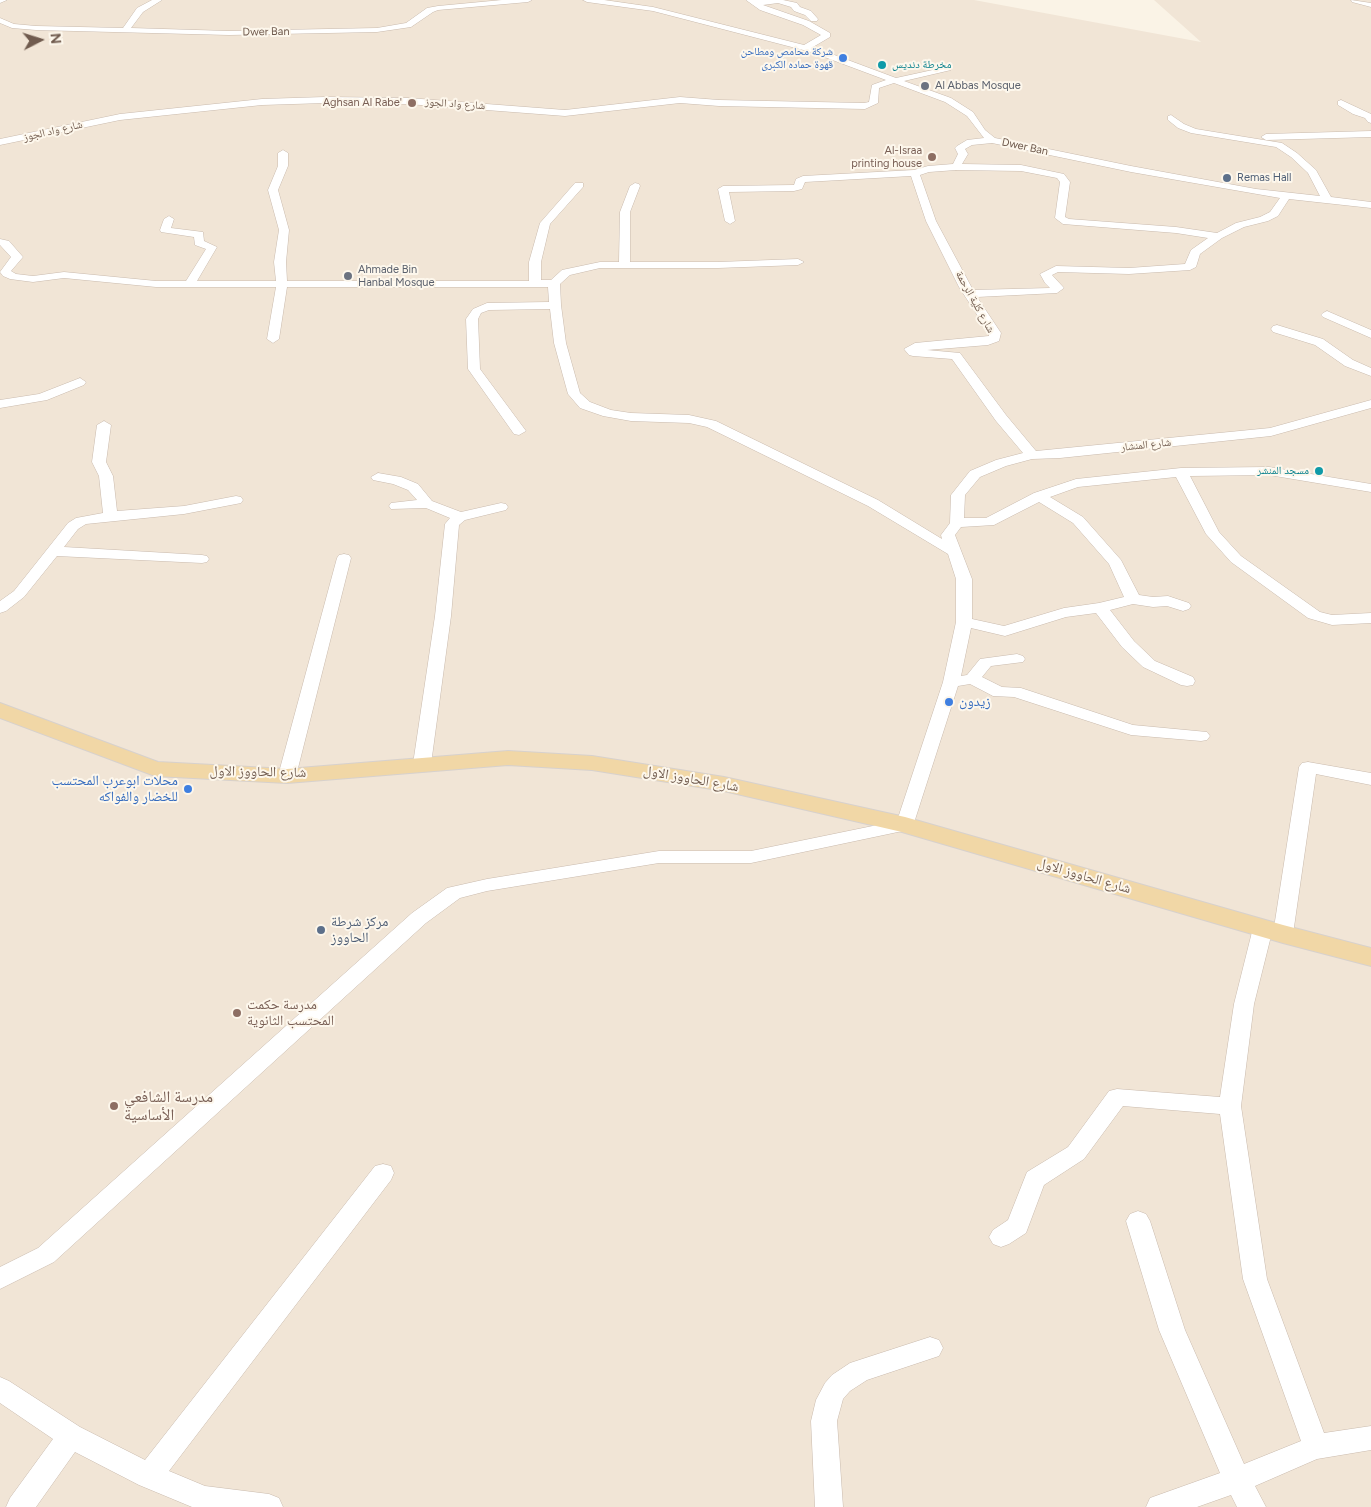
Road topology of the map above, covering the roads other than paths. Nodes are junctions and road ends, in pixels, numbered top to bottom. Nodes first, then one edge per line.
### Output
1 (158, 0) edge
2 (441, 0) edge
3 (528, 0) edge
4 (588, 0) edge
5 (1355, 0) edge
6 (753, 2) edge
7 (1371, 5) edge
8 (450, 6) junction
9 (0, 20) edge
10 (806, 23) junction
11 (126, 30) junction
12 (807, 47) junction
13 (948, 68) dead end
14 (897, 80) junction
15 (1341, 103) dead end
16 (1171, 118) dead end
17 (1371, 120) edge
18 (1371, 134) edge
19 (992, 140) junction
20 (0, 142) edge
21 (1259, 142) junction
22 (283, 153) dead end
23 (956, 167) junction
24 (915, 173) junction
25 (579, 185) dead end
26 (635, 186) dead end
27 (1286, 196) junction
28 (1327, 200) junction
29 (1371, 205) edge
30 (1157, 218) dead end
31 (169, 219) dead end
32 (730, 221) dead end
33 (1238, 226) junction
34 (1218, 236) junction
35 (0, 242) edge
36 (798, 262) dead end
37 (624, 265) junction
38 (3, 273) edge
39 (554, 283) junction
40 (535, 284) junction
41 (189, 285) junction
42 (282, 285) junction
43 (970, 294) junction
44 (555, 305) junction
45 (1327, 315) dead end
46 (1277, 328) dead end
47 (1371, 334) edge
48 (272, 339) dead end
49 (1371, 372) edge
50 (80, 382) dead end
51 (0, 404) edge
52 (1371, 404) edge
53 (104, 425) dead end
54 (520, 431) dead end
55 (1032, 455) junction
56 (1181, 472) junction
57 (378, 478) dead end
58 (1371, 488) edge
59 (1039, 496) junction
60 (236, 500) dead end
61 (426, 504) junction
62 (396, 506) dead end
63 (501, 507) dead end
64 (111, 517) junction
65 (460, 518) junction
66 (957, 523) junction
67 (53, 551) junction
68 (952, 551) junction
69 (344, 558) dead end
70 (202, 559) dead end
71 (1133, 599) junction
72 (1183, 606) dead end
73 (0, 608) edge
74 (1100, 608) junction
75 (1371, 618) edge
76 (964, 622) junction
77 (1017, 660) dead end
78 (972, 679) junction
79 (1187, 681) dead end
80 (951, 682) junction
81 (0, 710) edge
82 (1201, 736) dead end
83 (422, 764) junction
84 (287, 776) junction
85 (1371, 779) edge
86 (905, 825) junction
87 (1273, 931) junction
88 (1371, 957) edge
89 (1230, 1106) junction
90 (383, 1173) dead end
91 (1138, 1221) dead end
92 (1001, 1237) dead end
93 (0, 1280) edge
94 (930, 1348) dead end
95 (0, 1388) edge
96 (71, 1436) junction
97 (1371, 1438) edge
98 (1316, 1447) junction
99 (149, 1476) junction
100 (1237, 1480) junction
101 (203, 1503) edge
102 (20, 1507) edge
103 (269, 1507) edge
104 (829, 1507) edge
105 (1160, 1507) edge
106 (1252, 1507) edge

1 - 11 street
2 - 8 street
3 - 8 street, Dwer Ban
4 - 12 street, Dwer Ban
5 - 7 street
6 - 10 street
6 - 10 street
8 - 11 street, Dwer Ban
9 - 11 street, Dwer Ban
10 - 12 street
12 - 14 street, Dwer Ban
13 - 14 street
14 - 19 street, Dwer Ban
14 - 20 street, شارع واد الجوز
15 - 17 street
16 - 21 street
18 - 21 street
19 - 23 street
19 - 27 street, Dwer Ban
21 - 28 street
22 - 42 street
23 - 24 street
23 - 34 street
24 - 32 street
24 - 43 street, شارع كلية الرحمة
25 - 40 street
26 - 37 street
27 - 28 street, Dwer Ban
27 - 33 street
28 - 29 street, Dwer Ban
30 - 33 street
31 - 41 street
33 - 34 street
34 - 43 street
35 - 38 street
36 - 37 street
37 - 39 street
38 - 41 street
39 - 40 street
39 - 44 street
40 - 42 street
41 - 42 street
42 - 48 street
43 - 55 street, شارع كلية الرحمة
44 - 54 street
44 - 68 street
45 - 47 street
46 - 49 street
50 - 51 street
52 - 55 street, شارع المنشار
53 - 64 street
55 - 66 street, شارع المنشار
56 - 58 street
56 - 59 street
56 - 75 street
57 - 61 street
59 - 66 street
59 - 71 street
60 - 64 street
61 - 62 street
61 - 65 street
63 - 65 street
64 - 67 street
65 - 83 street
66 - 68 street, شارع المنشار
67 - 70 street
67 - 73 street
68 - 76 street, شارع المنشار
69 - 84 street
71 - 72 street
71 - 74 street
74 - 76 street
74 - 79 street
76 - 80 street, شارع المنشار
77 - 78 street
78 - 80 street
78 - 82 street
80 - 86 street, شارع المنشار
81 - 84 main road, شارع الحاووز الاول
83 - 84 main road, شارع الحاووز الاول
83 - 86 main road, شارع الحاووز الاول
85 - 87 street
86 - 87 main road, شارع الحاووز الاول
86 - 93 street
87 - 88 main road, شارع الحاووز الاول
87 - 89 street
89 - 92 street
89 - 98 street
90 - 99 street
91 - 100 street
94 - 104 street
95 - 96 street
96 - 99 street
96 - 102 street
97 - 98 street
98 - 100 street
99 - 101 street
100 - 105 street
100 - 106 street
101 - 103 street

